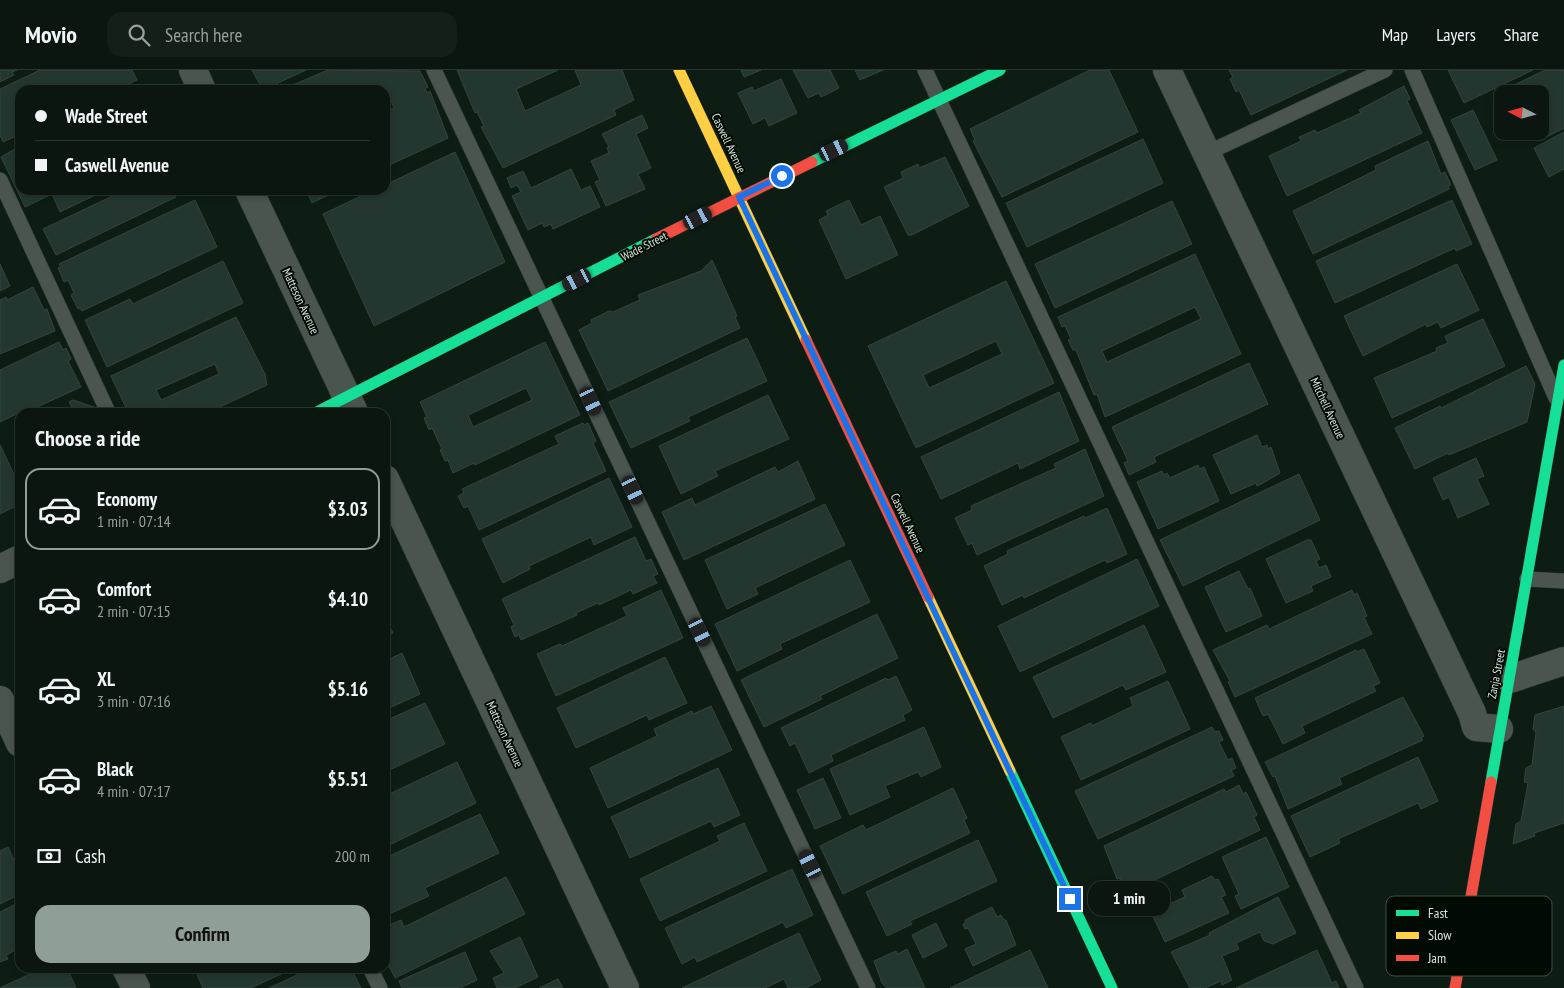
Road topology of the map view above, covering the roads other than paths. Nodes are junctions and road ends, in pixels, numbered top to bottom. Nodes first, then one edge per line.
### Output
1 (192, 70) edge
2 (434, 70) edge
3 (679, 70) edge
4 (925, 70) edge
5 (1000, 70) edge
6 (1168, 70) edge
7 (1385, 70) edge
8 (1412, 70) edge
9 (200, 85) edge
10 (940, 99) junction
11 (1207, 153) junction
12 (0, 180) edge
13 (251, 195) edge
14 (739, 197) junction
15 (543, 298) junction
16 (1564, 365) edge
17 (1557, 402) junction
18 (350, 405) edge
19 (106, 408) edge
20 (336, 408) edge
21 (390, 490) edge
22 (15, 562) edge
23 (0, 569) edge
24 (1527, 579) junction
25 (1564, 581) edge
26 (1564, 661) edge
27 (1510, 679) junction
28 (0, 700) edge
29 (1499, 729) junction
30 (15, 732) edge
31 (1471, 896) edge
32 (128, 973) edge
33 (372, 973) edge
34 (136, 988) edge
35 (380, 988) edge
36 (625, 988) edge
37 (868, 988) edge
38 (1112, 988) edge
39 (1356, 988) edge

1 - 9 street
2 - 15 lane
3 - 14 street, Caswell Avenue
4 - 10 lane
5 - 10 street, Wade Street
6 - 11 street, Mitchell Avenue
7 - 11 lane
8 - 17 lane
10 - 14 street, Wade Street
10 - 39 lane
11 - 29 street, Mitchell Avenue
12 - 19 lane
13 - 18 street, Matteson Avenue
14 - 15 street, Wade Street
14 - 38 street, Caswell Avenue
15 - 18 street, Wade Street
15 - 37 lane
16 - 17 street, Zanja Street
17 - 24 street, Zanja Street
18 - 20 street, Wade Street
21 - 36 street, Matteson Avenue
22 - 23 street
24 - 25 lane
24 - 27 street, Zanja Street
26 - 27 street
27 - 29 street, Zanja Street
28 - 30 street
29 - 31 street, Zanja Street
32 - 34 street
33 - 35 lane

